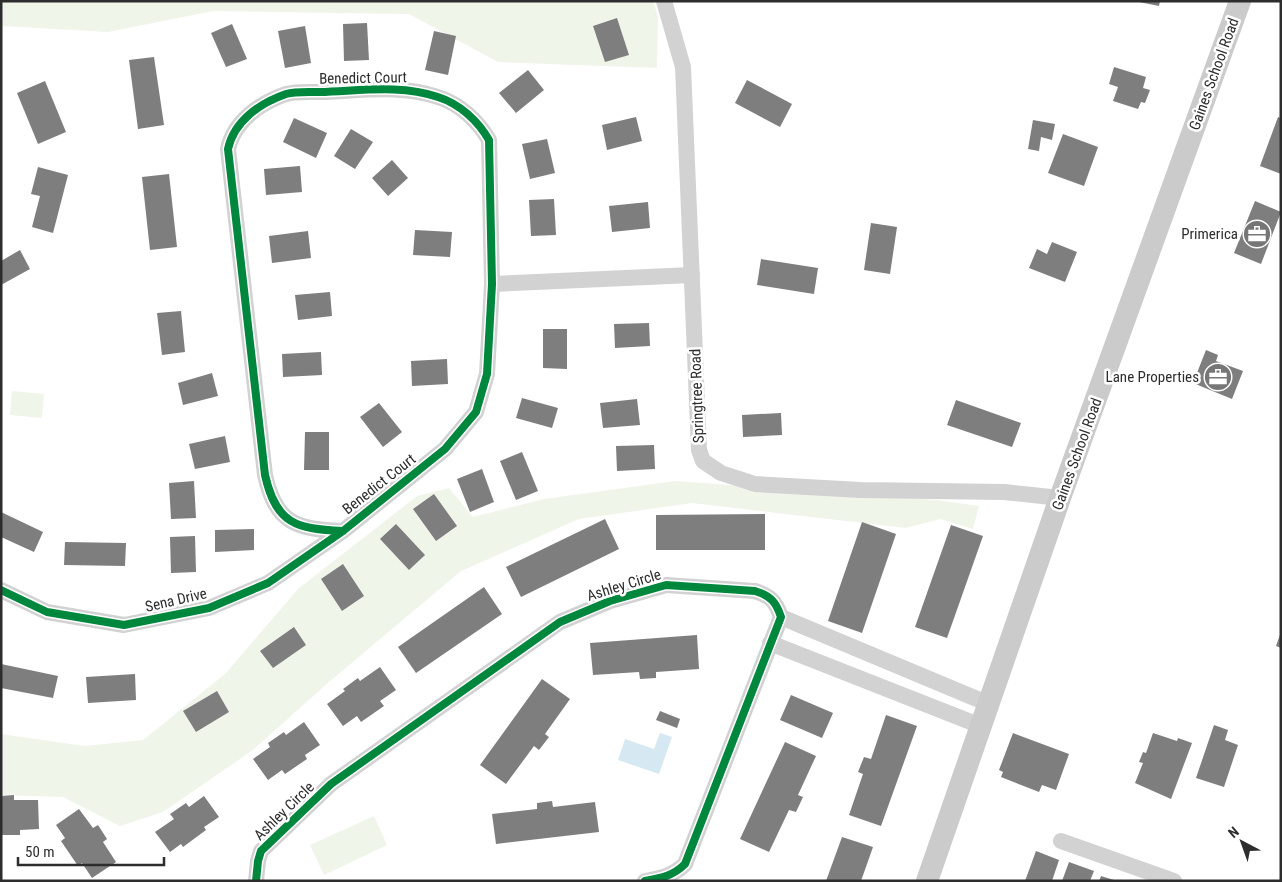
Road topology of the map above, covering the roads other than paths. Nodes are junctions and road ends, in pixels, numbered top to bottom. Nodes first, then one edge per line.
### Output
1 (664, 1) edge
2 (1240, 1) edge
3 (692, 275) junction
4 (492, 284) junction
5 (1060, 498) junction
6 (343, 531) junction
7 (1, 590) edge
8 (781, 617) junction
9 (770, 643) junction
10 (988, 704) junction
11 (981, 726) junction
12 (1061, 841) dead end
13 (256, 881) edge
14 (644, 881) edge
15 (927, 881) edge
16 (1174, 881) edge

1 - 3 street, Springtree Road
2 - 5 main road, Gaines School Road
3 - 4 street
3 - 5 street, Springtree Road
4 - 6 street, Benedict Court
4 - 6 street, Benedict Court
5 - 10 main road, Gaines School Road
6 - 7 street, Sena Drive
8 - 9 street
8 - 10 street
8 - 13 street, Ashley Circle
9 - 11 street
9 - 14 street
10 - 11 main road, Gaines School Road
11 - 15 main road, Gaines School Road
12 - 16 street

